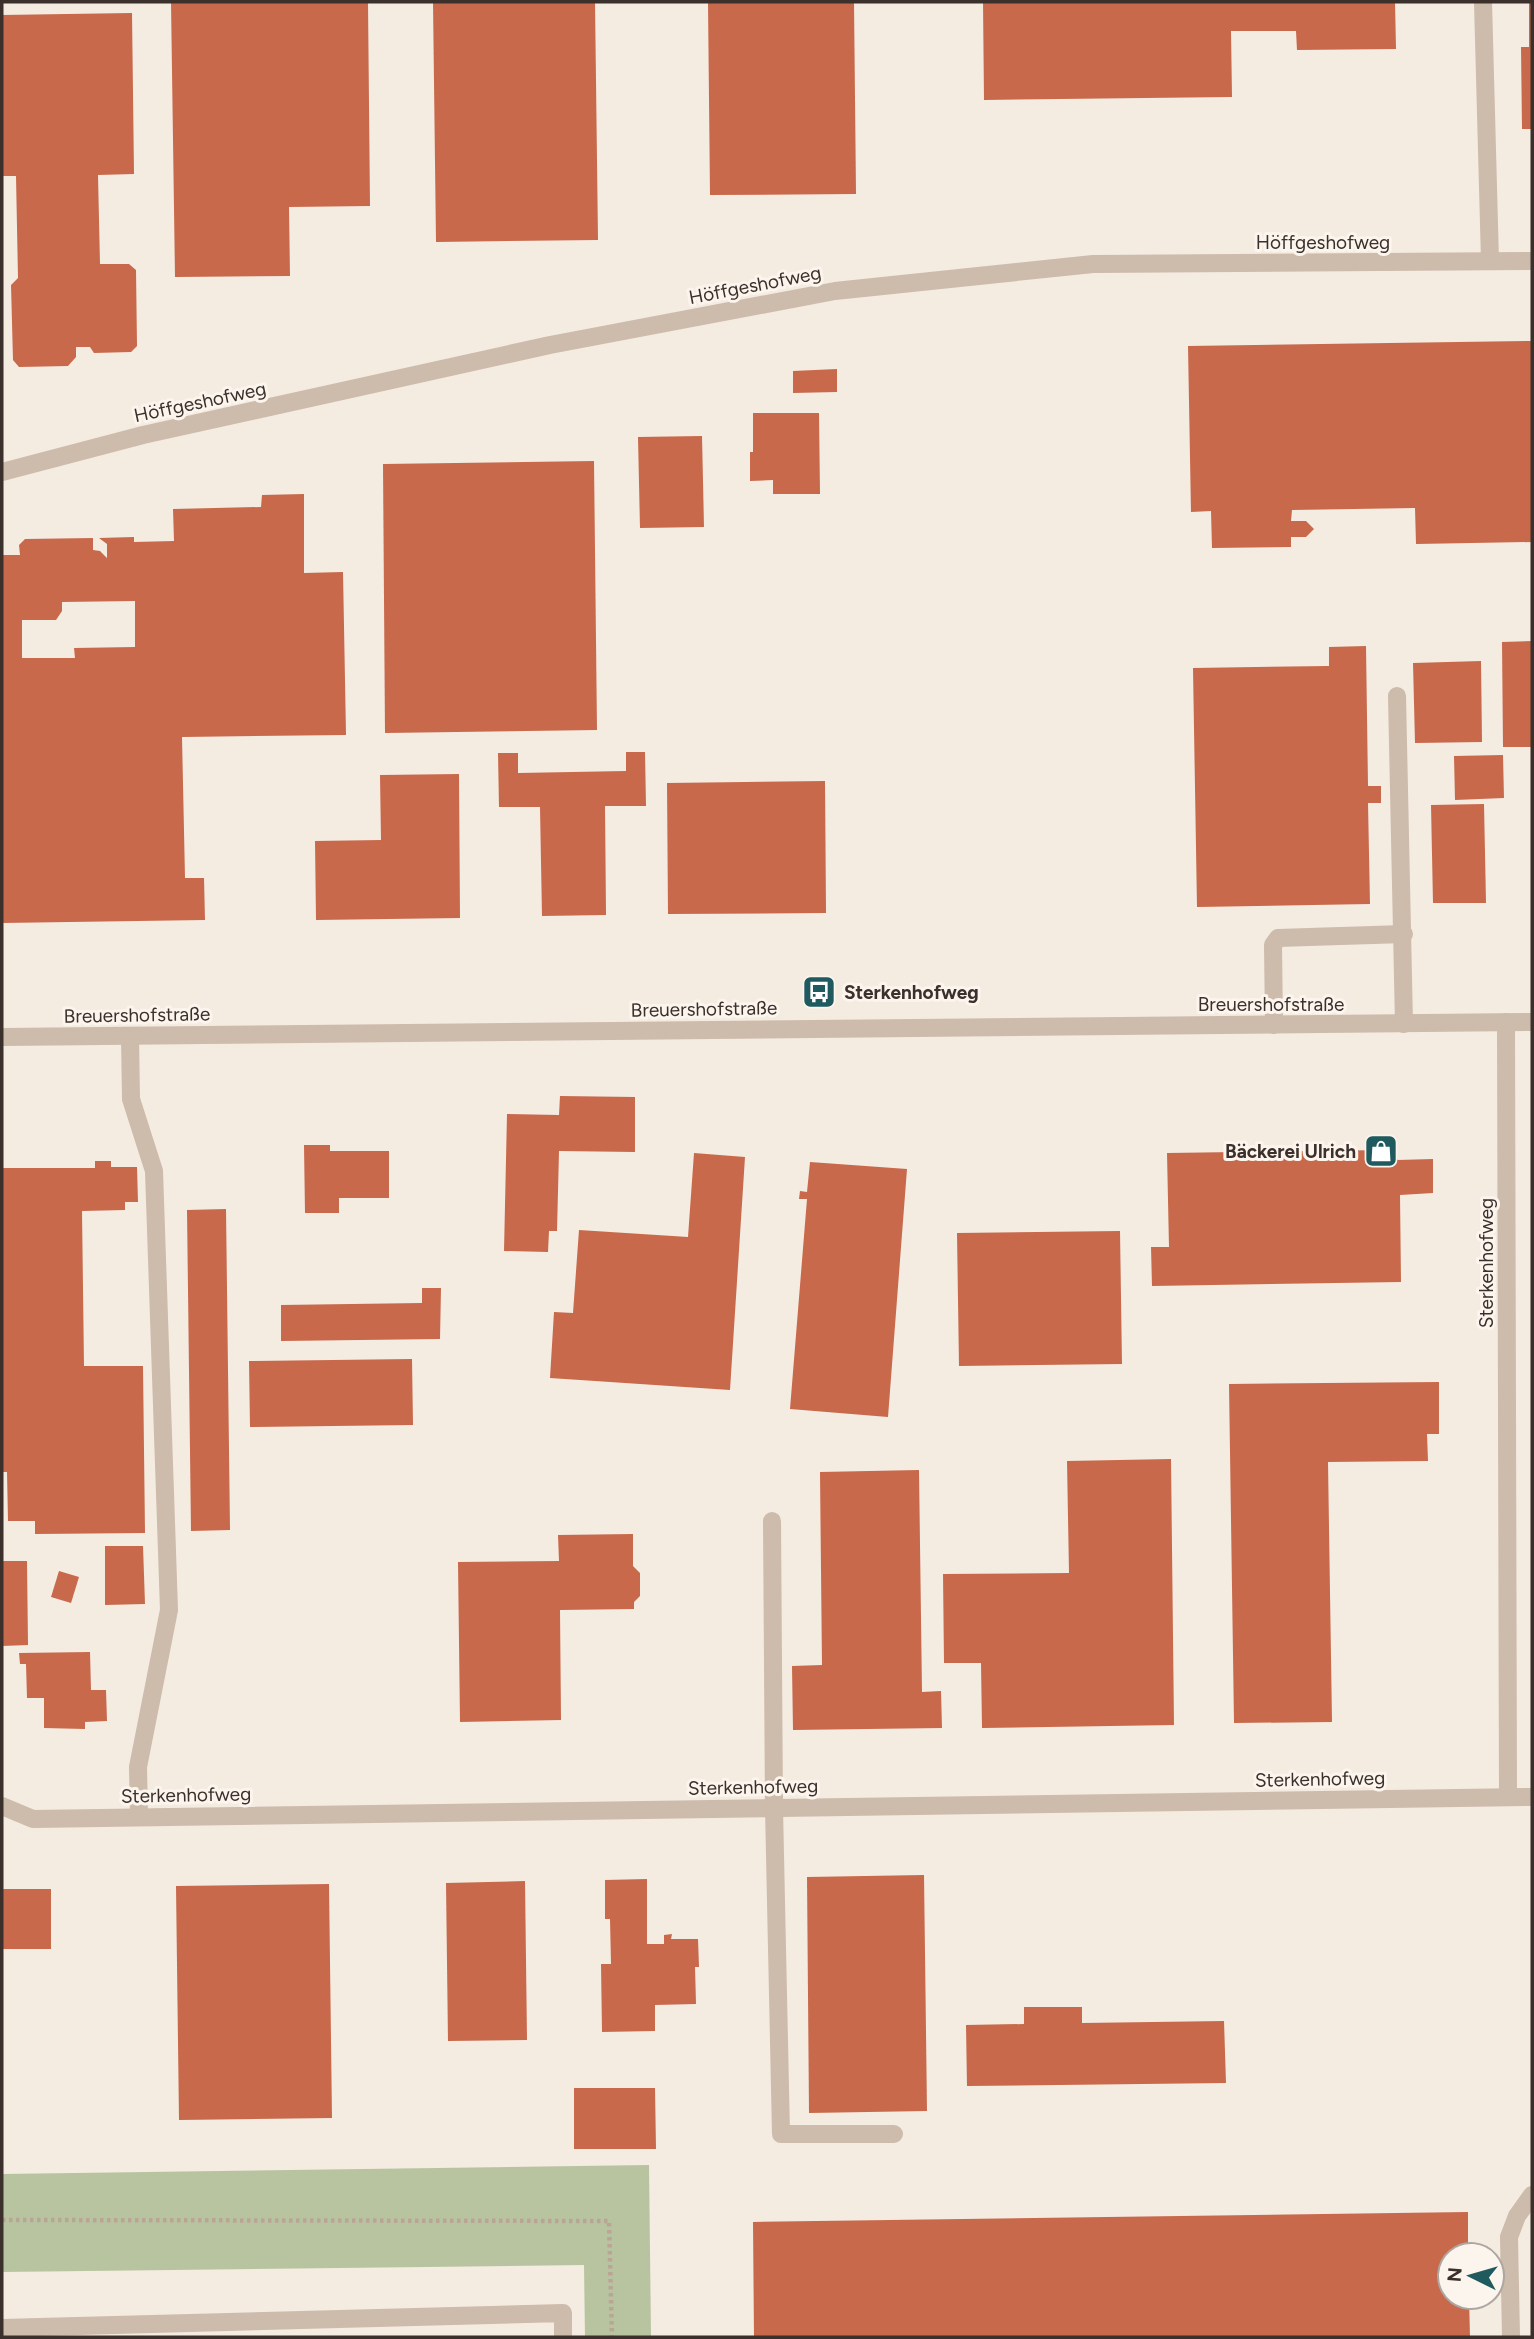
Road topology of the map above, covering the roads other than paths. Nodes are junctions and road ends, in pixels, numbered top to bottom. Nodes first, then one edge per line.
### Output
1 (1483, 2) edge
2 (1490, 261) junction
3 (1532, 261) edge
4 (2, 472) edge
5 (1397, 696) dead end
6 (1404, 934) junction
7 (1532, 1022) edge
8 (1506, 1023) junction
9 (1405, 1024) junction
10 (1274, 1025) junction
11 (130, 1036) junction
12 (2, 1037) edge
13 (772, 1521) dead end
14 (1508, 1797) junction
15 (1532, 1797) edge
16 (2, 1806) edge
17 (774, 1808) junction
18 (139, 1816) junction
19 (894, 2134) dead end
20 (1532, 2195) edge
21 (2, 2328) edge
22 (563, 2337) edge
23 (1511, 2337) edge

1 - 2 street
2 - 3 street, Höffgeshofweg
2 - 4 street, Höffgeshofweg
5 - 6 street
6 - 9 street
6 - 10 street
7 - 8 street, Breuershofstraße
8 - 9 street, Breuershofstraße
8 - 14 street, Sterkenhofweg
9 - 10 street, Breuershofstraße
10 - 11 street, Breuershofstraße
11 - 12 street, Breuershofstraße
11 - 18 street
13 - 17 street
14 - 15 street, Sterkenhofweg
14 - 17 street, Sterkenhofweg
16 - 18 street, Sterkenhofweg
17 - 18 street, Sterkenhofweg
17 - 19 street
20 - 23 street
21 - 22 street

